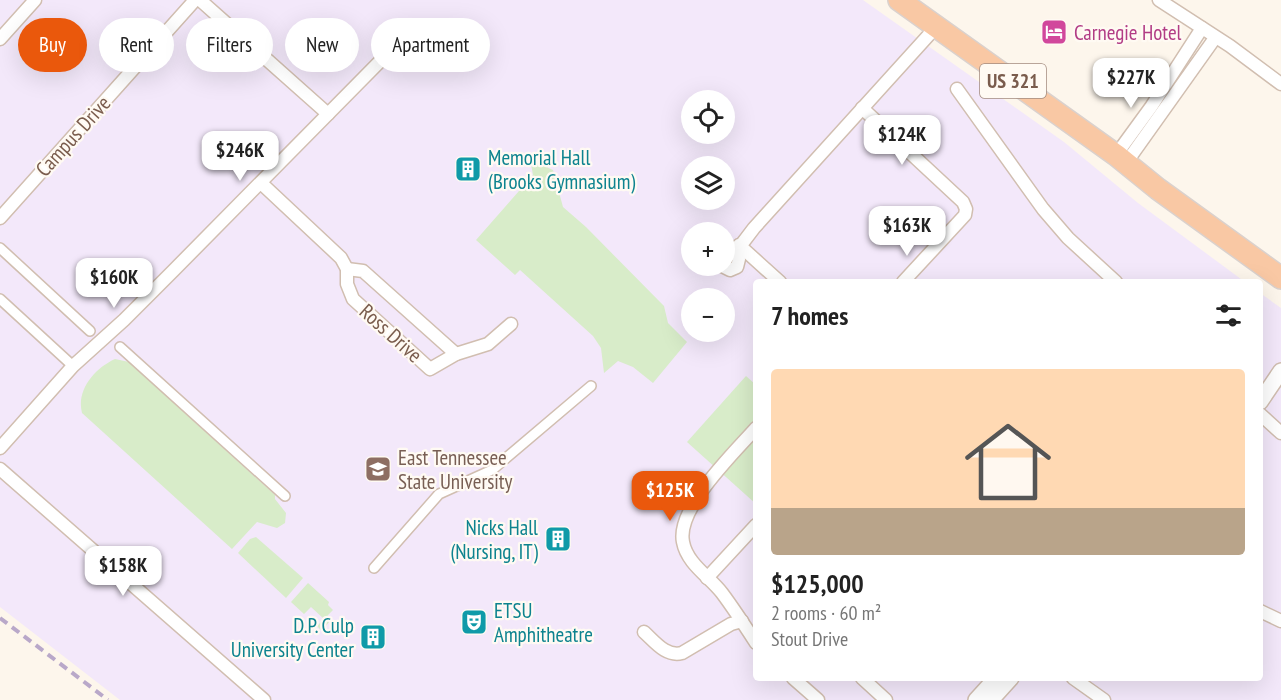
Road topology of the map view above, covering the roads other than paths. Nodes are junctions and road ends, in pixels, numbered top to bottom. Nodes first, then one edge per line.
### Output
1 (35, 0) edge
2 (197, 0) edge
3 (899, 0) edge
4 (1159, 0) edge
5 (936, 27) junction
6 (1202, 28) junction
7 (1215, 38) junction
8 (0, 39) edge
9 (371, 70) edge
10 (1281, 84) edge
11 (957, 89) dead end
12 (862, 108) junction
13 (328, 114) junction
14 (1121, 159) junction
15 (261, 183) junction
16 (0, 218) edge
17 (0, 248) edge
18 (735, 248) edge
19 (735, 251) edge
20 (735, 253) edge
21 (735, 268) edge
22 (347, 269) junction
23 (1281, 278) edge
24 (776, 279) edge
25 (906, 279) edge
26 (1113, 279) edge
27 (0, 299) edge
28 (511, 324) dead end
29 (90, 331) dead end
30 (120, 347) dead end
31 (456, 354) junction
32 (73, 366) junction
33 (1281, 371) edge
34 (591, 386) dead end
35 (1263, 396) edge
36 (1263, 417) edge
37 (753, 431) edge
38 (1281, 433) edge
39 (0, 448) edge
40 (0, 469) edge
41 (285, 496) dead end
42 (753, 528) edge
43 (374, 568) dead end
44 (707, 578) junction
45 (1263, 612) edge
46 (742, 621) junction
47 (1281, 621) edge
48 (644, 632) dead end
49 (753, 638) edge
50 (796, 681) edge
51 (865, 681) edge
52 (993, 681) edge
53 (1008, 681) edge
54 (1077, 681) edge
55 (264, 700) edge
56 (818, 700) edge
57 (886, 700) edge
58 (976, 700) edge
59 (991, 700) edge
60 (1104, 700) edge

1 - 8 street
2 - 13 street
2 - 16 street, Campus Drive
3 - 5 highway, US 321
4 - 6 street
5 - 12 street
5 - 14 highway, US 321
6 - 7 street
6 - 14 street
7 - 10 street
7 - 14 street
9 - 13 street
11 - 26 street
12 - 18 street
12 - 25 street
13 - 15 street
14 - 23 highway, US 321
15 - 22 street, Ross Drive
15 - 32 street
17 - 29 street
19 - 24 street
20 - 21 street
22 - 31 street, Ross Drive
22 - 31 street, Ross Drive
27 - 32 street
28 - 31 street, Ross Drive
30 - 41 street
32 - 39 street
33 - 35 street
34 - 43 street
36 - 38 street
37 - 44 street
40 - 55 street
42 - 44 street
44 - 46 street
45 - 47 street
46 - 48 street
46 - 49 street
50 - 56 street
51 - 57 street
52 - 58 street
53 - 59 street
54 - 60 street

